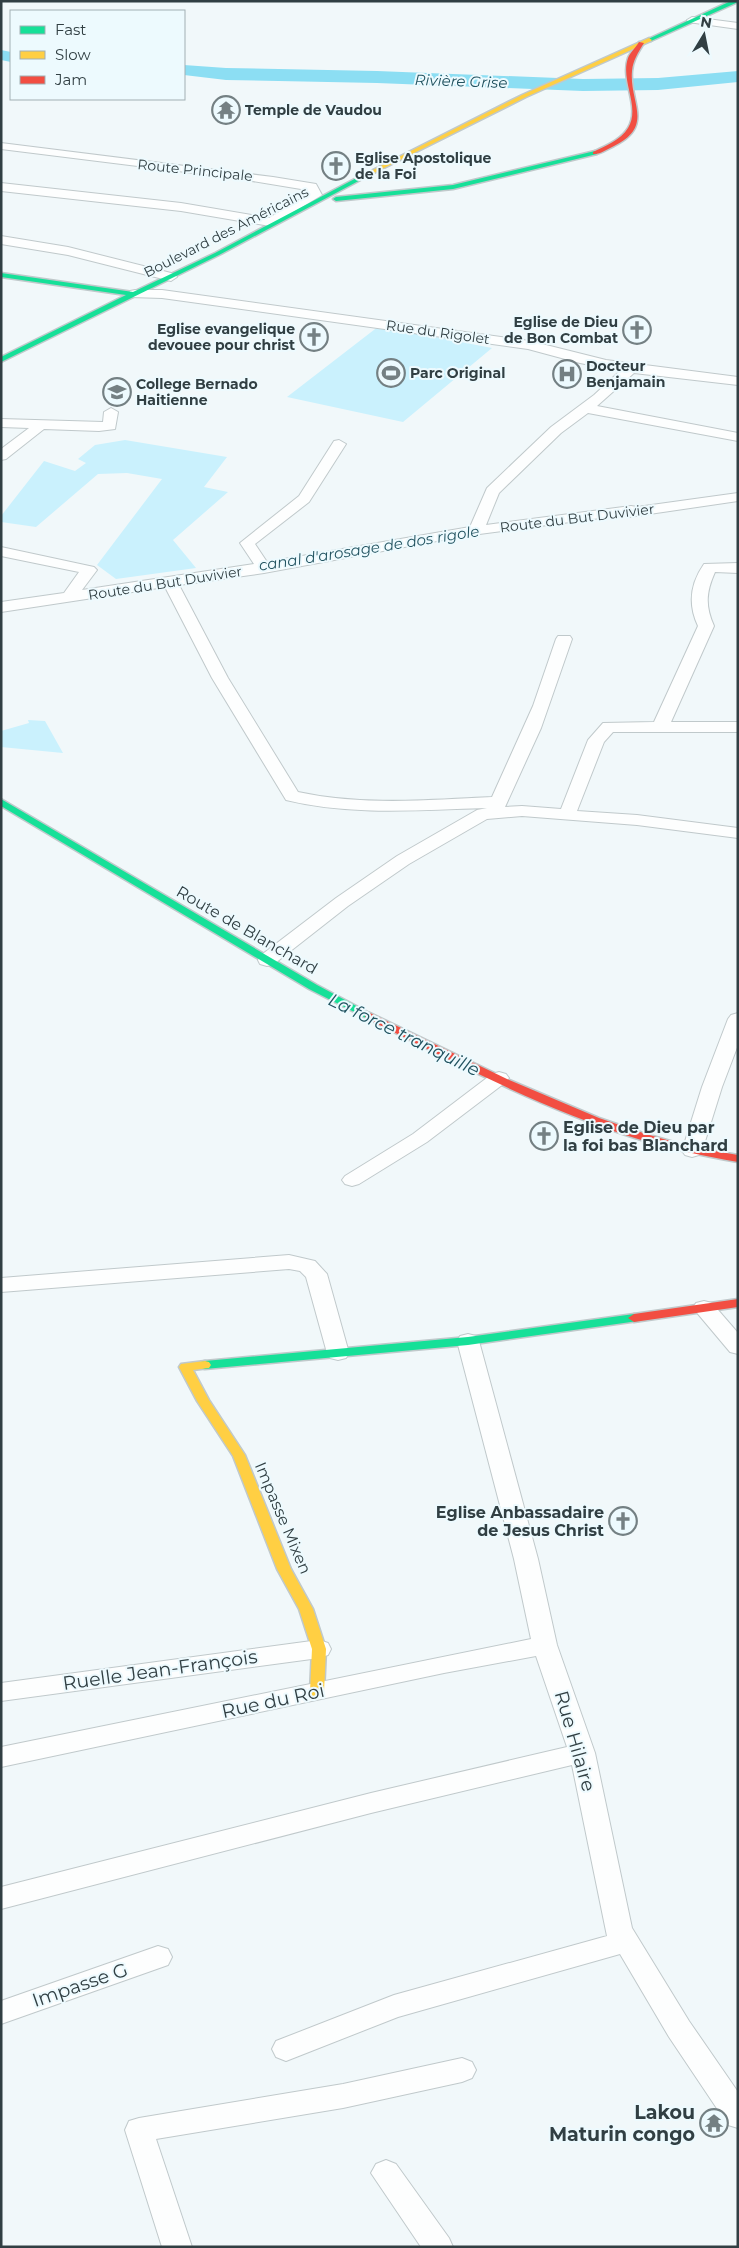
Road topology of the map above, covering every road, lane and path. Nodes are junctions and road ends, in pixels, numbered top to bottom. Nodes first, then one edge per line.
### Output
1 (735, 3) edge
2 (692, 20) junction
3 (738, 26) edge
4 (640, 43) junction
5 (1, 146) edge
6 (1, 188) edge
7 (317, 202) junction
8 (270, 222) junction
9 (260, 232) junction
10 (1, 240) edge
11 (1, 275) edge
12 (170, 277) junction
13 (135, 294) junction
14 (1, 360) edge
15 (631, 368) junction
16 (738, 381) edge
17 (585, 408) junction
18 (111, 412) dead end
19 (1, 423) edge
20 (40, 425) junction
21 (738, 437) edge
22 (339, 444) dead end
23 (1, 456) edge
24 (738, 497) edge
25 (476, 531) junction
26 (1, 551) edge
27 (264, 568) junction
28 (738, 568) edge
29 (170, 582) junction
30 (68, 598) junction
31 (1, 607) edge
32 (564, 639) dead end
33 (660, 727) junction
34 (738, 727) edge
35 (1, 802) edge
36 (496, 808) junction
37 (568, 815) junction
38 (738, 833) edge
39 (267, 960) junction
40 (738, 1019) edge
41 (499, 1078) junction
42 (692, 1151) junction
43 (738, 1159) edge
44 (352, 1180) dead end
45 (1, 1285) edge
46 (738, 1303) edge
47 (704, 1308) junction
48 (468, 1341) junction
49 (738, 1347) edge
50 (338, 1353) junction
51 (545, 1645) junction
52 (319, 1649) junction
53 (1, 1692) edge
54 (317, 1692) junction
55 (582, 1753) junction
56 (1, 1756) edge
57 (1, 1898) edge
58 (627, 1941) junction
59 (158, 1957) dead end
60 (1, 2013) edge
61 (286, 2049) dead end
62 (462, 2070) dead end
63 (738, 2116) edge
64 (386, 2173) dead end
65 (177, 2247) edge
66 (438, 2247) edge

1 - 2 main road, Boulevard des Américains
2 - 3 street
2 - 4 main road, Boulevard des Américains
4 - 7 main road, Boulevard des Américains
4 - 7 main road
5 - 8 street, Route Principale
6 - 8 street
7 - 9 main road, Boulevard des Américains
8 - 9 street, Route Principale
9 - 12 main road, Boulevard des Américains
10 - 12 street
11 - 13 main road
12 - 13 main road, Boulevard des Américains
13 - 14 main road, Boulevard des Américains
13 - 15 street, Rue du Rigolet
15 - 16 street, Rue du Rigolet
15 - 17 street
17 - 21 street
17 - 25 street
18 - 20 street
19 - 20 street
20 - 23 street
22 - 27 street
24 - 25 street, Route du But Duvivier
25 - 27 street, Route du But Duvivier
26 - 30 street
27 - 29 street, Route du But Duvivier
28 - 33 street
29 - 30 street, Route du But Duvivier
29 - 36 street
30 - 31 street, Route du But Duvivier
32 - 36 street
33 - 34 street
33 - 37 street
35 - 39 main road, Route de Blanchard
36 - 37 street
36 - 39 street
37 - 38 street
39 - 41 main road, Route de Blanchard
40 - 42 street
41 - 42 main road, Route de Blanchard
41 - 44 street
42 - 43 main road, Route de Blanchard
45 - 50 street
46 - 47 main road
47 - 48 main road
47 - 49 street
48 - 50 main road
48 - 51 street, Rue Hilaire
50 - 52 main road, Impasse Mixen
51 - 54 street, Rue du Roi
51 - 55 street, Rue Hilaire
52 - 53 street, Ruelle Jean-François
52 - 54 main road, Impasse Mixen
54 - 56 street, Rue du Roi
55 - 57 street
55 - 58 street, Rue Hilaire
58 - 61 street
58 - 63 street, Rue Hilaire
59 - 60 street, Impasse G
62 - 65 street
64 - 66 street

